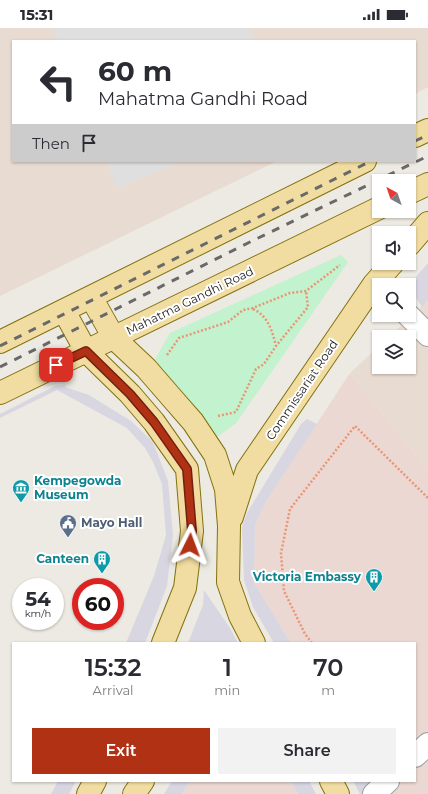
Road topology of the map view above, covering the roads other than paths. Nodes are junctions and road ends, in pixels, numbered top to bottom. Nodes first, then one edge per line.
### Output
1 (428, 130) edge
2 (416, 136) edge
3 (363, 162) edge
4 (428, 184) edge
5 (416, 190) edge
6 (372, 211) edge
7 (428, 223) edge
8 (416, 237) edge
9 (372, 293) edge
10 (91, 297) junction
11 (64, 311) junction
12 (415, 322) edge
13 (428, 335) edge
14 (114, 338) junction
15 (0, 342) edge
16 (86, 351) junction
17 (0, 393) edge
18 (229, 526) junction
19 (163, 642) edge
20 (253, 642) edge
21 (428, 744) edge
22 (416, 755) edge
23 (94, 782) edge
24 (143, 782) edge
25 (332, 782) edge
26 (387, 782) edge
27 (88, 794) edge
28 (134, 794) edge
29 (338, 794) edge
30 (374, 794) edge

1 - 2 main road
3 - 10 main road
4 - 5 main road
6 - 14 main road, Mahatma Gandhi Road
7 - 8 main road
9 - 18 main road, Commissariat Road
10 - 11 main road
10 - 14 main road, Commissariat Road
11 - 15 main road
11 - 16 main road
12 - 13 lane
14 - 16 main road, Mahatma Gandhi Road
14 - 18 main road, Commissariat Road
16 - 17 main road, Mahatma Gandhi Road
16 - 19 main road
18 - 20 main road, Commissariat Road
21 - 22 lane
23 - 27 main road
24 - 28 main road
25 - 29 main road
26 - 30 lane

